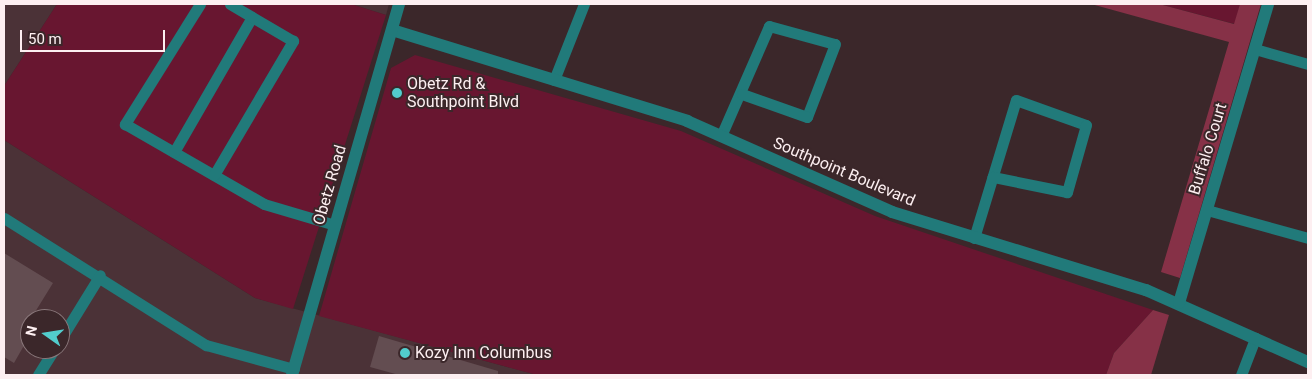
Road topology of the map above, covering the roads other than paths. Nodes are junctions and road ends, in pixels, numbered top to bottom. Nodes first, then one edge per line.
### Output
1 (200, 4) edge
2 (230, 4) edge
3 (399, 4) edge
4 (584, 4) edge
5 (1268, 4) edge
6 (252, 17) junction
7 (392, 30) junction
8 (1255, 49) junction
9 (1308, 64) edge
10 (554, 80) junction
11 (742, 94) junction
12 (721, 136) junction
13 (174, 152) junction
14 (214, 176) junction
15 (993, 177) junction
16 (1207, 210) junction
17 (4, 218) edge
18 (335, 225) junction
19 (974, 238) junction
20 (1308, 238) edge
21 (100, 276) junction
22 (1179, 303) junction
23 (70, 324) edge
24 (1255, 338) junction
25 (48, 359) edge
26 (1308, 362) edge
27 (293, 372) edge
28 (38, 375) edge
29 (1241, 375) edge

1 - 13 lane
2 - 6 lane
3 - 7 street, Obetz Road
4 - 10 lane
5 - 8 street, Buffalo Court
6 - 13 lane
6 - 14 lane
7 - 10 street, Southpoint Boulevard
7 - 18 street, Obetz Road
8 - 9 lane
8 - 16 street, Buffalo Court
10 - 12 street, Southpoint Boulevard
11 - 11 lane
11 - 12 lane
12 - 19 street, Southpoint Boulevard
13 - 14 lane
14 - 18 lane
15 - 15 lane
15 - 19 lane
16 - 20 lane
16 - 22 street, Buffalo Court
17 - 21 lane
18 - 27 street, Obetz Road
19 - 22 street, Southpoint Boulevard
21 - 23 lane
21 - 27 lane
22 - 24 street, Southpoint Boulevard
24 - 26 street, Southpoint Boulevard
24 - 29 lane
25 - 28 lane

